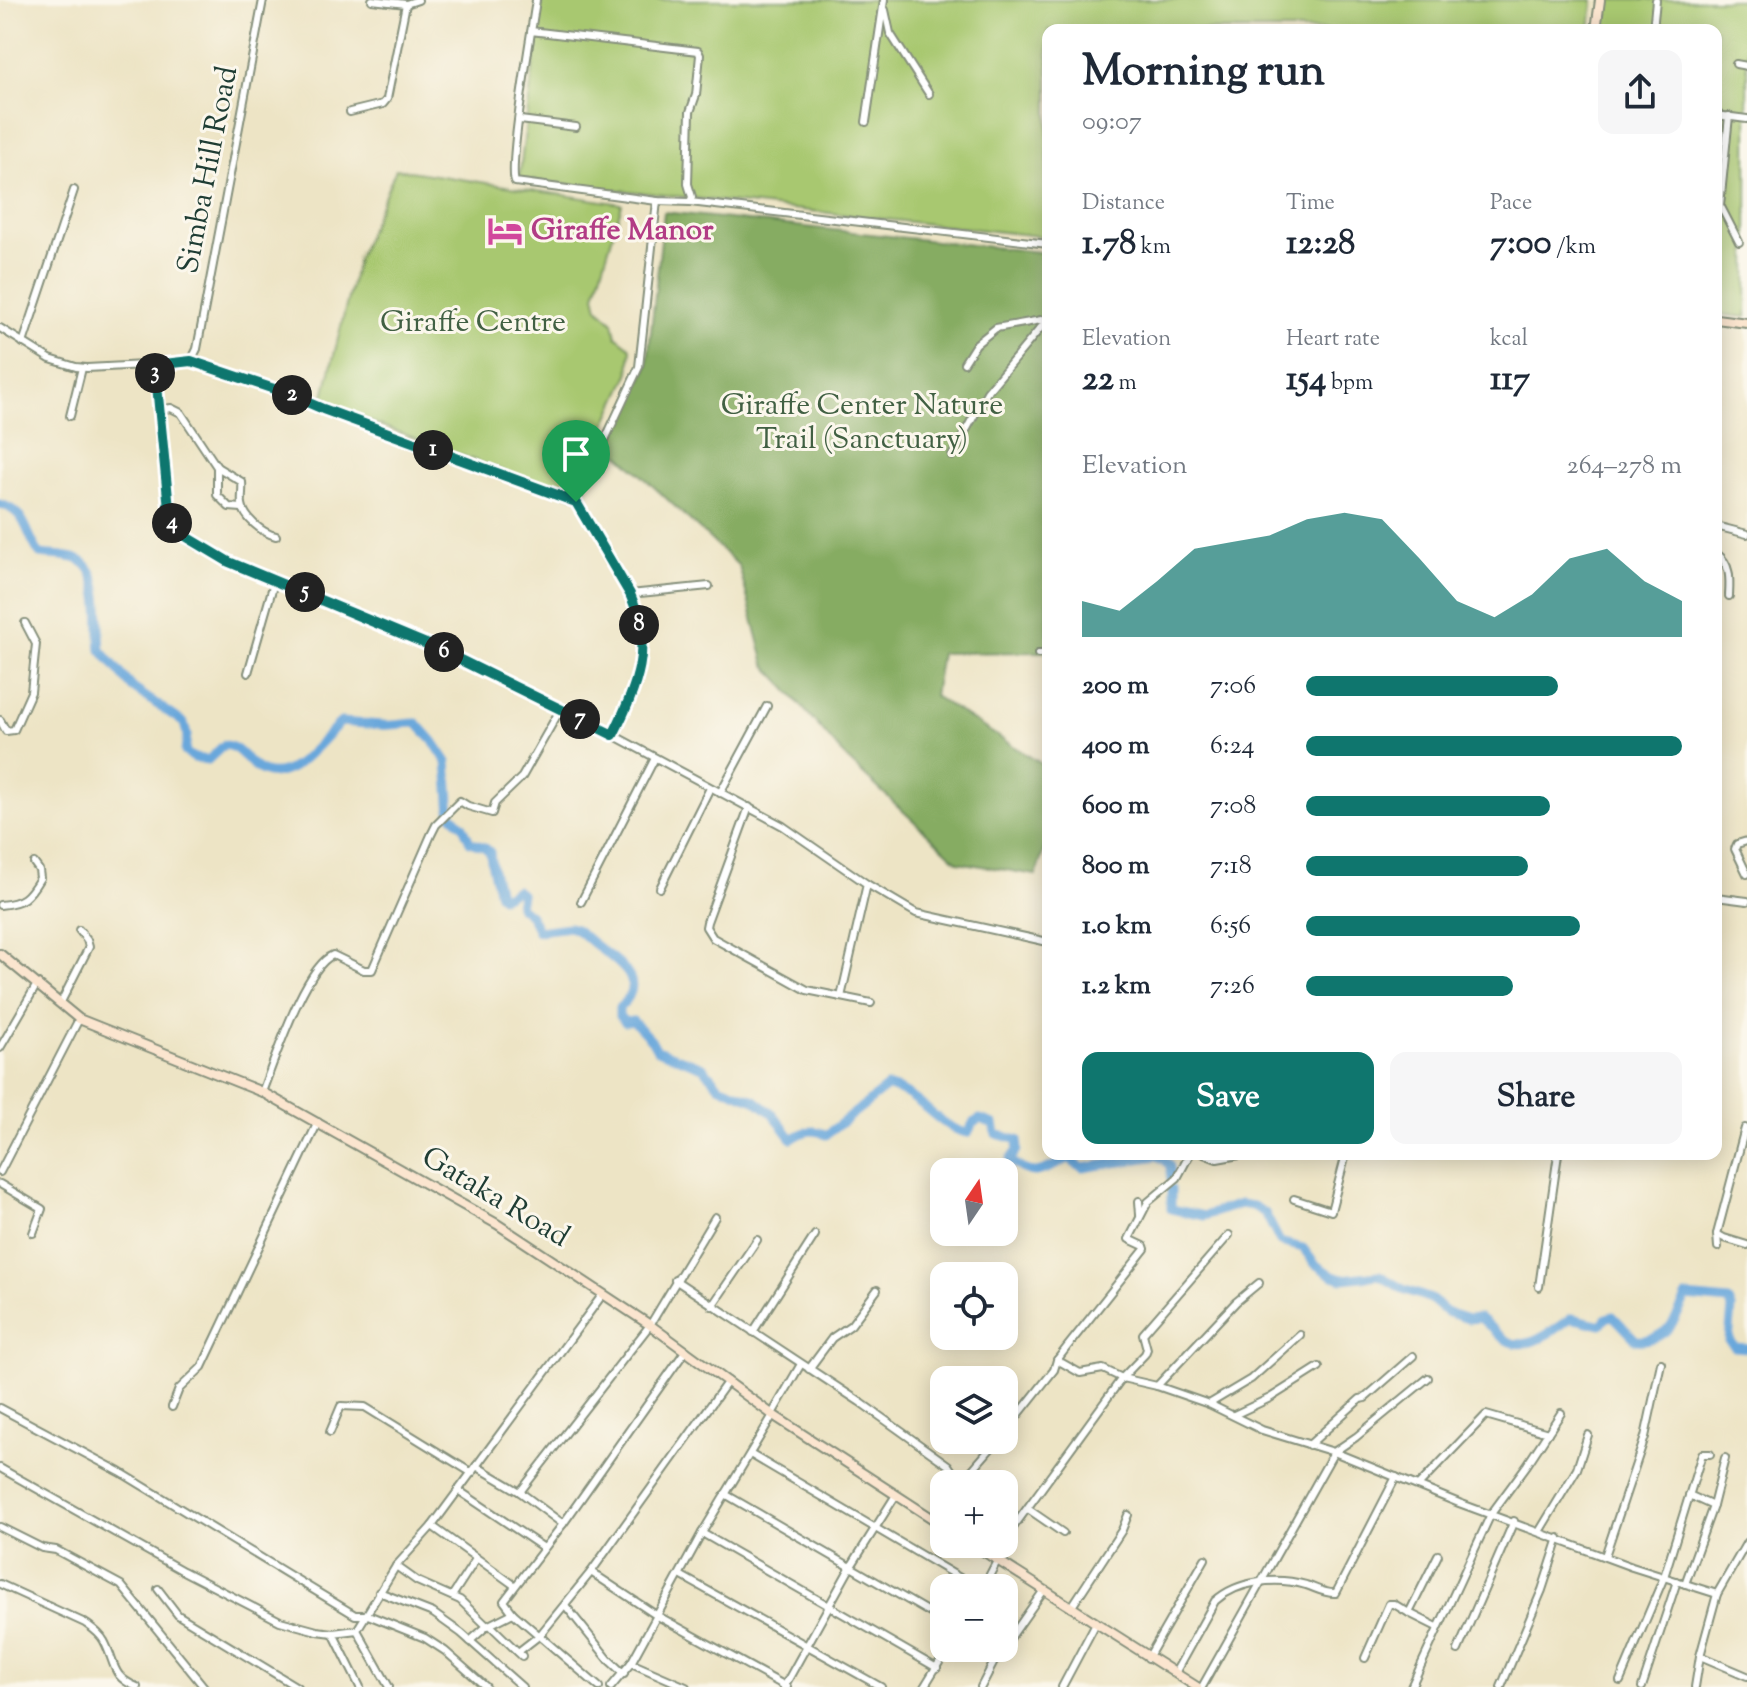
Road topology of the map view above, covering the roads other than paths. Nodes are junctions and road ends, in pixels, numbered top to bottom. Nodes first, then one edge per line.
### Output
1 (263, 0) edge
2 (372, 0) edge
3 (418, 0) edge
4 (536, 0) edge
5 (885, 0) edge
6 (1600, 0) edge
7 (1656, 0) edge
8 (406, 4) junction
9 (1597, 24) edge
10 (1654, 24) edge
11 (531, 31) junction
12 (1736, 64) dead end
13 (1747, 66) edge
14 (929, 94) dead end
15 (350, 112) dead end
16 (1722, 115) edge
17 (1729, 116) junction
18 (1747, 119) edge
19 (520, 120) junction
20 (866, 122) dead end
21 (576, 127) dead end
22 (1722, 185) edge
23 (74, 190) dead end
24 (657, 201) junction
25 (690, 202) junction
26 (1722, 209) edge
27 (1739, 242) dead end
28 (1042, 243) edge
29 (1722, 320) edge
30 (1042, 321) edge
31 (1747, 323) edge
32 (1042, 326) edge
33 (0, 328) edge
34 (23, 343) junction
35 (191, 361) junction
36 (964, 363) dead end
37 (155, 365) junction
38 (82, 368) junction
39 (159, 410) junction
40 (70, 416) dead end
41 (952, 456) dead end
42 (217, 467) junction
43 (576, 502) junction
44 (242, 508) junction
45 (1722, 528) edge
46 (1747, 534) edge
47 (276, 536) dead end
48 (1722, 558) edge
49 (275, 579) junction
50 (709, 586) dead end
51 (630, 594) junction
52 (1729, 596) dead end
53 (25, 623) dead end
54 (1038, 654) dead end
55 (1042, 654) edge
56 (248, 673) dead end
57 (767, 706) dead end
58 (560, 710) junction
59 (0, 720) edge
60 (613, 735) junction
61 (655, 758) junction
62 (710, 788) junction
63 (720, 793) junction
64 (749, 807) junction
65 (1747, 841) edge
66 (34, 863) dead end
67 (1747, 874) edge
68 (867, 884) junction
69 (660, 888) dead end
70 (1722, 898) edge
71 (1747, 901) edge
72 (581, 902) dead end
73 (0, 905) edge
74 (79, 930) dead end
75 (1042, 940) edge
76 (0, 954) edge
77 (36, 986) junction
78 (841, 997) junction
79 (871, 1003) dead end
80 (60, 1004) junction
81 (79, 1019) junction
82 (0, 1048) edge
83 (262, 1092) junction
84 (1747, 1120) edge
85 (318, 1122) junction
86 (1746, 1129) edge
87 (3, 1158) edge
88 (1187, 1160) edge
89 (1344, 1160) edge
90 (1557, 1160) edge
91 (0, 1172) edge
92 (0, 1184) edge
93 (1294, 1199) dead end
94 (1139, 1201) dead end
95 (1140, 1215) junction
96 (715, 1217) dead end
97 (33, 1233) dead end
98 (1717, 1234) junction
99 (815, 1235) dead end
100 (1229, 1235) dead end
101 (757, 1240) dead end
102 (1747, 1245) edge
103 (1718, 1247) dead end
104 (675, 1280) junction
105 (1259, 1283) dead end
106 (1539, 1287) dead end
107 (877, 1290) dead end
108 (603, 1294) junction
109 (712, 1306) junction
110 (650, 1325) junction
111 (753, 1332) junction
112 (1300, 1335) dead end
113 (686, 1350) junction
114 (1413, 1356) dead end
115 (1057, 1360) junction
116 (1661, 1363) dead end
117 (801, 1364) junction
118 (1319, 1367) dead end
119 (809, 1369) junction
120 (1122, 1378) junction
121 (1428, 1378) dead end
122 (728, 1381) junction
123 (1157, 1386) junction
124 (1209, 1404) junction
125 (172, 1407) dead end
126 (0, 1408) edge
127 (1561, 1413) dead end
128 (773, 1414) junction
129 (1018, 1415) edge
130 (1234, 1415) junction
131 (330, 1432) dead end
132 (1548, 1433) junction
133 (1588, 1435) dead end
134 (1309, 1445) junction
135 (1334, 1452) junction
136 (750, 1454) junction
137 (986, 1454) edge
138 (1710, 1454) dead end
139 (1725, 1458) dead end
140 (0, 1468) edge
141 (474, 1469) junction
142 (951, 1470) edge
143 (972, 1470) edge
144 (1396, 1477) junction
145 (1418, 1486) junction
146 (458, 1490) junction
147 (520, 1492) junction
148 (725, 1494) junction
149 (896, 1495) junction
150 (1689, 1495) junction
151 (1713, 1506) junction
152 (1028, 1509) junction
153 (1491, 1514) junction
154 (1128, 1515) dead end
155 (930, 1516) edge
156 (1514, 1521) junction
157 (1018, 1522) edge
158 (563, 1524) junction
159 (432, 1526) junction
160 (0, 1527) edge
161 (876, 1528) junction
162 (1539, 1532) junction
163 (702, 1533) junction
164 (1063, 1533) dead end
165 (1559, 1538) junction
166 (1747, 1542) edge
167 (544, 1548) junction
168 (1438, 1555) dead end
169 (1605, 1556) junction
170 (476, 1559) junction
171 (994, 1559) joint
172 (1205, 1559) dead end
173 (396, 1566) junction
174 (850, 1568) junction
175 (591, 1572) junction
176 (956, 1574) edge
177 (987, 1574) edge
178 (680, 1575) junction
179 (1664, 1577) junction
180 (1262, 1581) junction
181 (1681, 1583) junction
182 (0, 1584) edge
183 (514, 1585) junction
184 (158, 1589) dead end
185 (1044, 1590) junction
186 (379, 1592) junction
187 (1717, 1594) junction
188 (452, 1596) junction
189 (565, 1605) junction
190 (829, 1607) junction
191 (1071, 1608) junction
192 (513, 1613) junction
193 (930, 1613) edge
194 (1409, 1613) junction
195 (368, 1615) junction
196 (656, 1615) junction
197 (1096, 1623) junction
198 (489, 1626) junction
199 (1437, 1627) junction
200 (357, 1630) junction
201 (333, 1633) junction
202 (540, 1635) junction
203 (470, 1641) junction
204 (808, 1646) junction
205 (1458, 1650) dead end
206 (1700, 1656) junction
207 (1148, 1658) junction
208 (1365, 1658) dead end
209 (940, 1662) edge
210 (631, 1663) junction
211 (937, 1668) junction
212 (1175, 1673) junction
213 (624, 1674) junction
214 (1747, 1676) edge
215 (1620, 1681) dead end
216 (137, 1687) edge
217 (204, 1687) edge
218 (297, 1687) edge
219 (360, 1687) edge
220 (389, 1687) edge
221 (486, 1687) edge
222 (522, 1687) edge
223 (599, 1687) edge
224 (611, 1687) edge
225 (686, 1687) edge
226 (785, 1687) edge
227 (881, 1687) edge
228 (924, 1687) edge
229 (981, 1687) edge
230 (1062, 1687) edge
231 (1199, 1687) edge
232 (1411, 1687) edge
233 (1501, 1687) edge
234 (1642, 1687) edge
235 (1695, 1687) edge

1 - 35 street, Simba Hill Road
2 - 8 street
3 - 8 street
4 - 11 street
5 - 14 street
5 - 20 street
6 - 9 street
7 - 10 street
8 - 15 street
11 - 19 street
11 - 25 street
12 - 13 street
16 - 17 street
17 - 18 street
17 - 22 street
19 - 21 street
19 - 24 street
23 - 34 street
24 - 25 street
24 - 43 street
25 - 28 street
26 - 27 street
29 - 31 street
30 - 36 street
32 - 41 street
33 - 34 street
34 - 38 street
35 - 37 street
35 - 43 street
37 - 38 street
37 - 39 street
38 - 40 street
39 - 42 street
39 - 49 street
42 - 44 street
42 - 44 street
43 - 51 street
44 - 47 street
45 - 46 street
48 - 52 street
49 - 56 street
49 - 58 street
50 - 51 street
51 - 60 street
53 - 59 street
54 - 55 street
57 - 63 street
58 - 60 street
58 - 83 street
60 - 61 street
61 - 62 street
61 - 72 street
62 - 63 street
62 - 69 street
63 - 64 street
64 - 68 street
64 - 78 street
65 - 67 street
66 - 73 street
68 - 75 street
68 - 78 street
70 - 71 street
74 - 80 street
76 - 77 street, Gataka Road
77 - 80 street, Gataka Road
77 - 82 street
78 - 79 street
80 - 81 street, Gataka Road
81 - 83 street, Gataka Road
81 - 87 street
83 - 85 street, Gataka Road
84 - 86 street
85 - 108 street, Gataka Road
85 - 125 street
86 - 98 street
87 - 91 street
88 - 95 street
89 - 93 street
90 - 106 street
92 - 97 street
94 - 95 street
95 - 115 street
96 - 104 street
98 - 102 street
98 - 103 street
99 - 111 street
100 - 120 street
101 - 109 street
104 - 109 street
104 - 110 street
105 - 123 street
107 - 119 street
108 - 110 street, Gataka Road
108 - 141 street
109 - 111 street
110 - 113 street, Gataka Road
110 - 147 street
111 - 117 street
112 - 124 street
113 - 122 street, Gataka Road
113 - 158 street
114 - 134 street
115 - 120 street
115 - 129 street
116 - 169 street
117 - 119 street
117 - 128 street
118 - 130 street
119 - 142 street
120 - 123 street
120 - 152 street
121 - 135 street
122 - 128 street, Gataka Road
122 - 175 street
123 - 124 street
124 - 130 street
126 - 195 street
127 - 132 street
128 - 136 street
128 - 149 street, Gataka Road
130 - 134 street
131 - 141 street
132 - 145 street
132 - 153 street
133 - 162 street
134 - 135 street
135 - 144 street
135 - 180 street
136 - 148 street
136 - 161 street
137 - 143 street
138 - 150 street
139 - 151 street
140 - 201 street
141 - 146 street
141 - 147 street
144 - 145 street
144 - 180 street
145 - 153 street
146 - 159 street
146 - 167 street
147 - 158 street
148 - 163 street
148 - 174 street
149 - 155 street, Gataka Road
149 - 161 street
150 - 151 street
150 - 179 street
151 - 181 street
152 - 157 street
152 - 164 street
153 - 156 street
153 - 199 street
154 - 191 street
156 - 162 street
156 - 205 street
158 - 167 street
159 - 170 street
159 - 173 street
160 - 217 street
161 - 174 street
161 - 176 street
162 - 165 street
163 - 178 street
163 - 190 street
165 - 169 street
165 - 233 street
166 - 187 street
167 - 183 street
168 - 194 street
169 - 179 street
170 - 183 street
170 - 188 street
171 - 177 street
171 - 185 street
172 - 207 street
173 - 186 street
173 - 188 street
174 - 190 street
174 - 193 street
175 - 189 street
175 - 196 street
178 - 196 street
178 - 204 street
179 - 181 street
179 - 215 street
180 - 212 street
180 - 231 street
181 - 187 street
181 - 234 street
182 - 216 street
183 - 192 street
184 - 218 street
185 - 191 street
185 - 229 street
186 - 195 street
186 - 203 street
187 - 206 street
188 - 198 street
189 - 202 street
189 - 213 street
190 - 204 street
190 - 211 street
191 - 197 street
192 - 198 street
192 - 202 street
194 - 199 street
194 - 208 street
195 - 200 street
195 - 221 street
196 - 210 street
196 - 226 street
197 - 207 street
197 - 230 street
198 - 202 street
198 - 203 street
199 - 232 street
200 - 201 street
200 - 220 street
201 - 219 street
202 - 223 street
203 - 222 street
204 - 226 street
204 - 227 street
206 - 214 street
206 - 235 street
207 - 212 street
209 - 211 street
210 - 213 street
210 - 225 street
211 - 228 street
212 - 231 street
213 - 224 street

